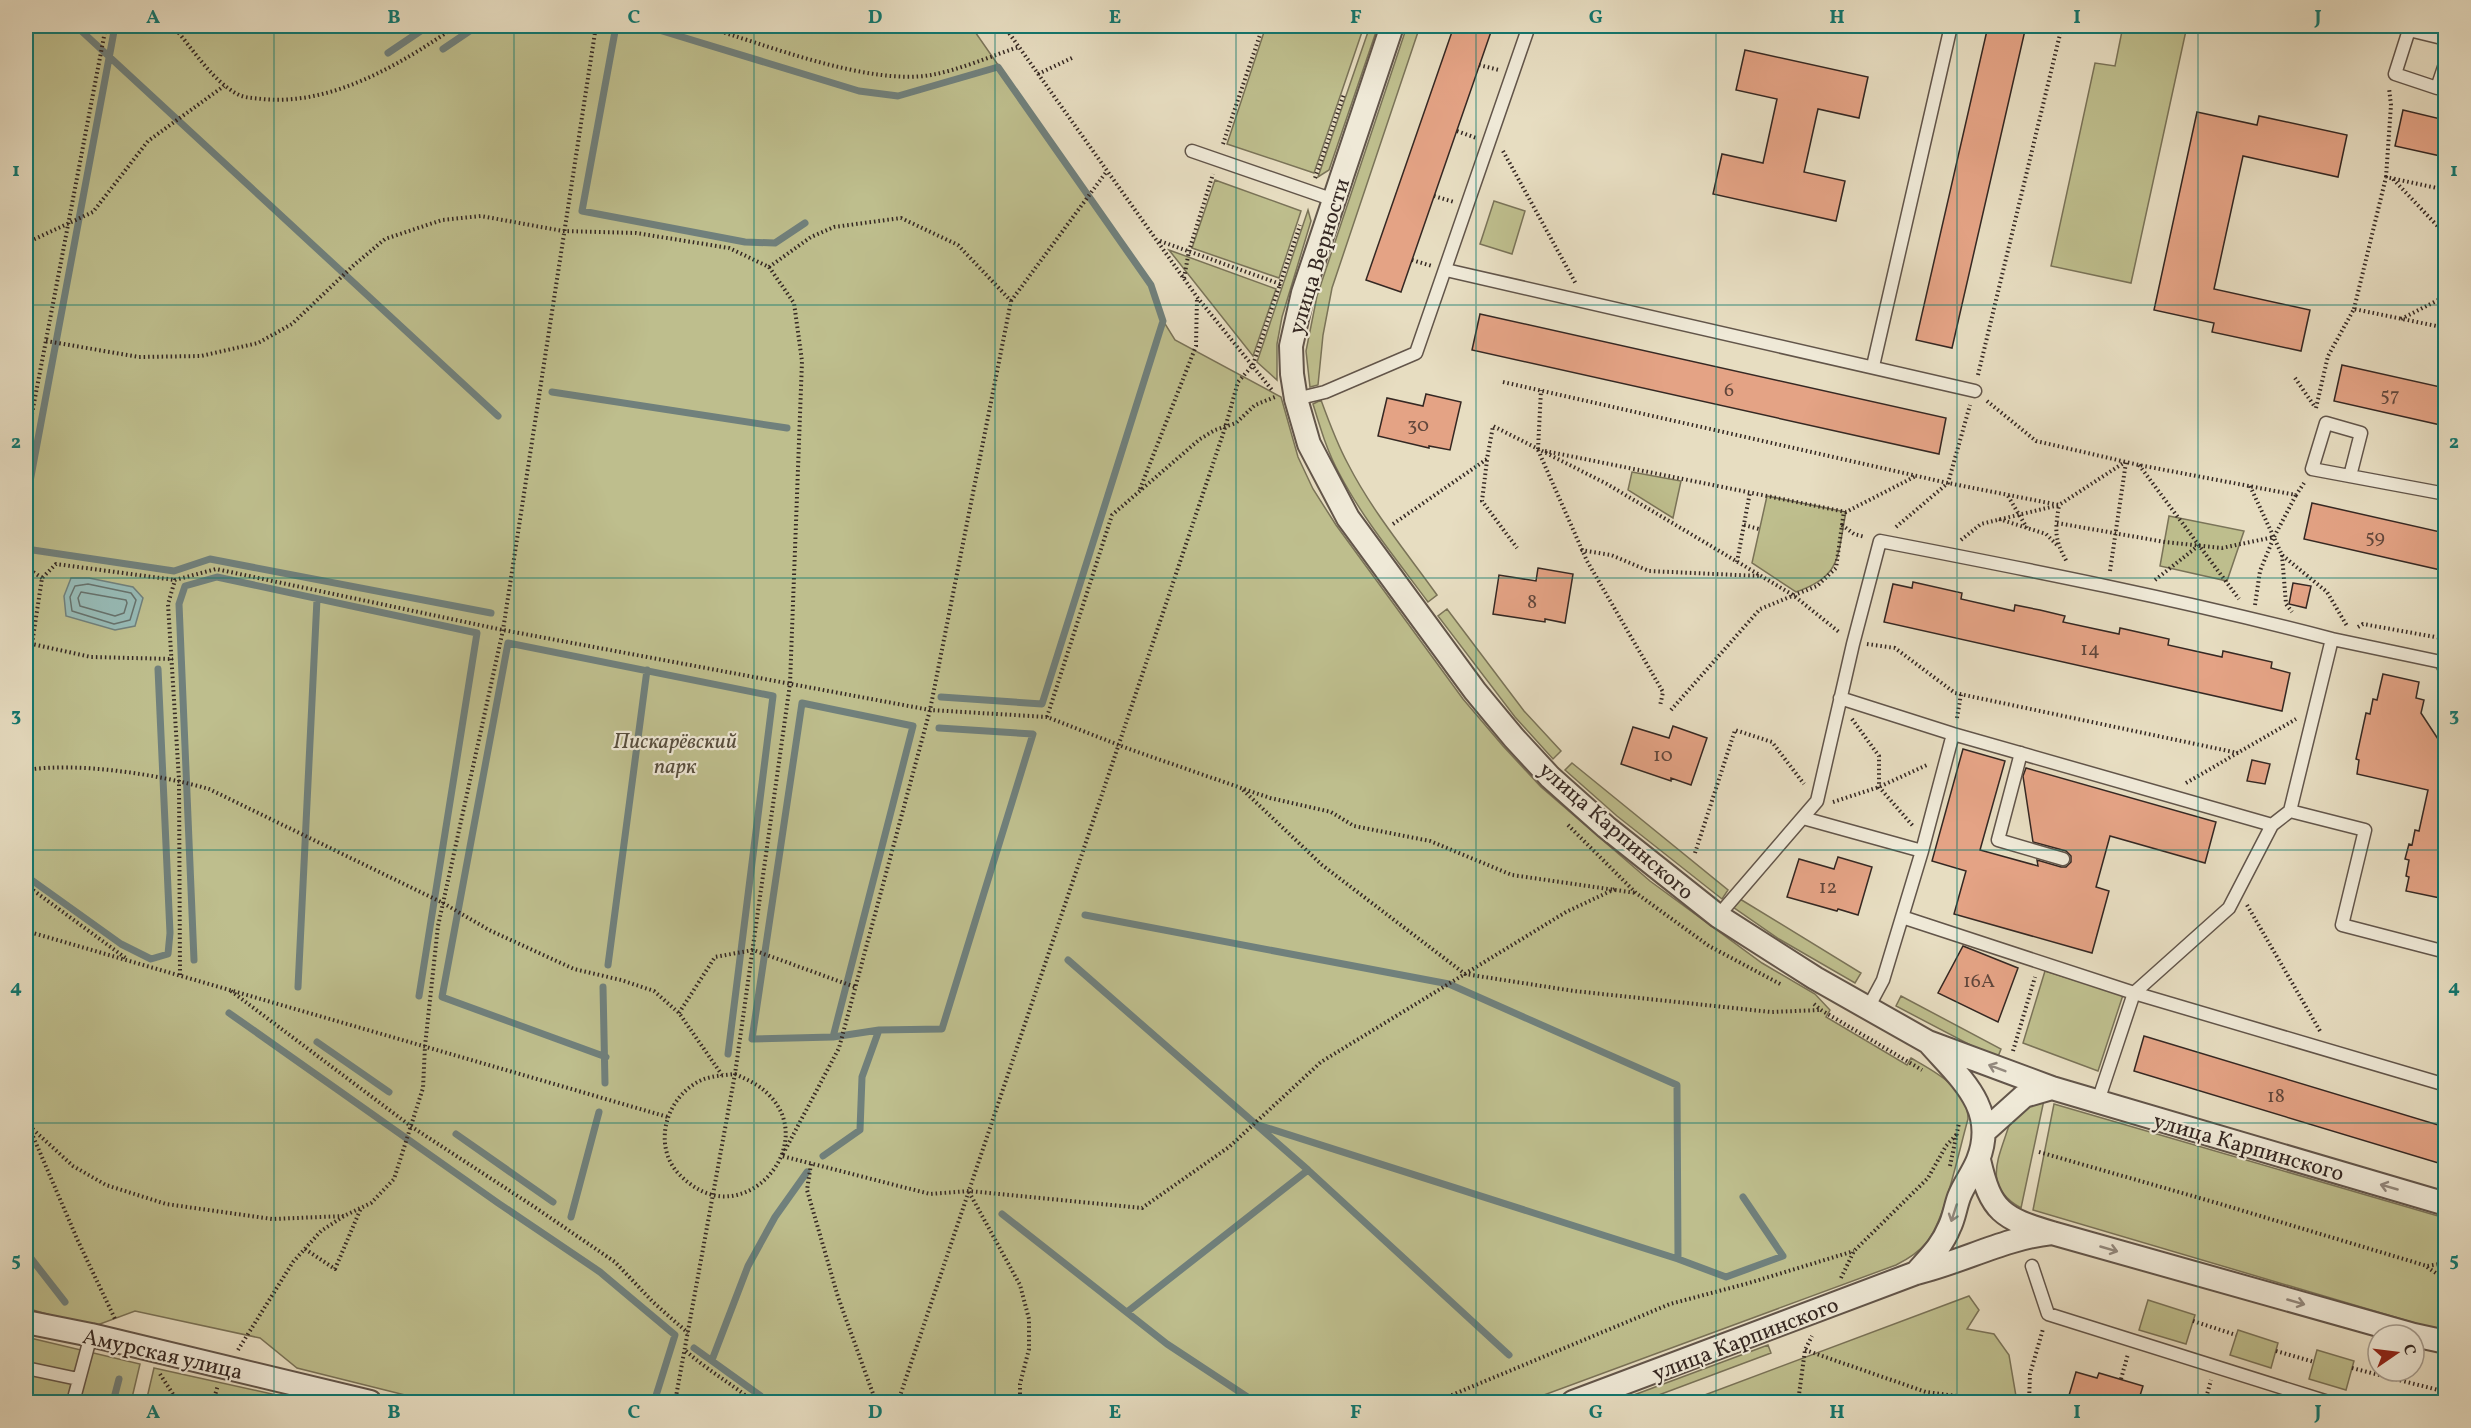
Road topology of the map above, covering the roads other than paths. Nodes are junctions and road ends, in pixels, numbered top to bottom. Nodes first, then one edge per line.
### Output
1 (1392, 26) edge
2 (1529, 26) edge
3 (1951, 26) edge
4 (2445, 39) edge
5 (2445, 61) edge
6 (1192, 151) dead end
7 (1334, 200) junction
8 (1446, 270) junction
9 (1873, 366) junction
10 (1975, 391) road end
11 (1296, 399) junction
12 (2350, 476) junction
13 (2445, 494) edge
14 (1348, 518) joint
15 (2332, 639) junction
16 (2445, 672) edge
17 (1840, 700) junction
18 (1953, 734) junction
19 (2021, 753) junction
20 (1810, 810) junction
21 (2290, 811) junction
22 (2272, 825) junction
23 (1923, 846) junction
24 (2063, 859) dead end
25 (1718, 916) junction
26 (1902, 917) junction
27 (2445, 952) edge
28 (2134, 993) junction
29 (1868, 1008) junction
30 (1928, 1042) junction
31 (2445, 1085) edge
32 (2052, 1088) junction
33 (2098, 1101) junction
34 (1985, 1131) junction
35 (1979, 1160) junction
36 (2445, 1204) edge
37 (2052, 1233) junction
38 (2032, 1266) dead end
39 (1916, 1273) junction
40 (26, 1322) edge
41 (2371, 1323) edge
42 (91, 1335) junction
43 (2426, 1338) edge
44 (2445, 1342) edge
45 (26, 1368) edge
46 (78, 1379) junction
47 (73, 1402) edge
48 (370, 1402) edge
49 (1573, 1402) edge
50 (2328, 1402) edge

1 - 7 street, улица Верности
2 - 8 lane
3 - 9 lane
4 - 5 lane
6 - 7 lane
7 - 11 street, улица Верности
8 - 9 lane
8 - 11 lane
9 - 10 lane
11 - 14 street, улица Верности
12 - 12 lane
12 - 13 lane
14 - 25 street, улица Карпинского
15 - 16 lane
15 - 17 lane
15 - 21 lane
17 - 18 lane
17 - 20 lane
18 - 19 lane
18 - 23 lane
19 - 22 lane
19 - 24 lane
20 - 23 lane
20 - 25 lane
21 - 22 lane
21 - 27 lane
22 - 28 lane
23 - 26 lane
25 - 29 street, улица Карпинского
26 - 28 lane
26 - 29 lane
28 - 31 lane
28 - 33 lane
29 - 30 street, улица Карпинского
32 -> 30 street, улица Карпинского
30 - 34 street, улица Карпинского
32 - 33 street, улица Карпинского
32 - 34 street
36 -> 33 street, улица Карпинского
34 - 35 street
35 - 37 street, улица Карпинского
35 -> 39 street, улица Карпинского
37 - 39 street, улица Карпинского
37 -> 41 street, улица Карпинского
38 - 50 lane
39 - 49 street, улица Карпинского
40 - 42 street, Амурская улица
42 - 46 lane
42 - 48 street, Амурская улица
43 - 44 street, улица Карпинского
45 - 46 lane
46 - 47 lane

